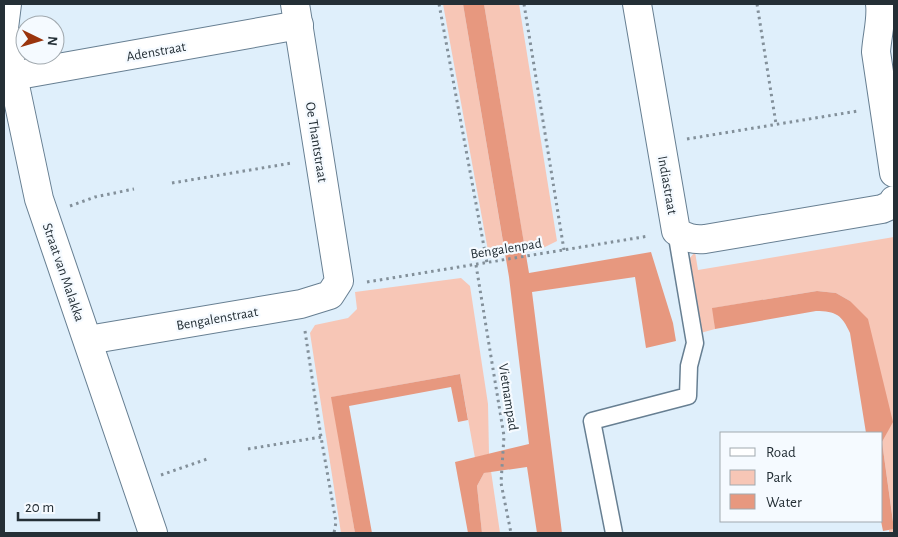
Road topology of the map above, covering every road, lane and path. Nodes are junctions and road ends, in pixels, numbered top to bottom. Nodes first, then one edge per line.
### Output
1 (7, 4) edge
2 (439, 4) edge
3 (524, 4) edge
4 (637, 4) edge
5 (757, 4) edge
6 (885, 9) edge
7 (297, 14) edge
8 (12, 76) junction
9 (865, 110) dead end
10 (776, 124) junction
11 (661, 143) junction
12 (320, 159) junction
13 (894, 173) edge
14 (172, 183) dead end
15 (134, 189) dead end
16 (894, 200) edge
17 (44, 215) junction
18 (676, 231) junction
19 (564, 250) junction
20 (487, 263) junction
21 (476, 265) junction
22 (339, 281) junction
23 (301, 304) junction
24 (88, 340) junction
25 (320, 437) junction
26 (248, 450) dead end
27 (210, 458) dead end
28 (136, 484) junction
29 (153, 533) edge
30 (334, 533) edge
31 (511, 533) edge
32 (614, 533) edge

1 - 8 street, Straat van Malakka
2 - 20 path
3 - 19 path
4 - 11 street, Indiastraat
5 - 10 path
6 - 13 street
7 - 8 street, Adenstraat
7 - 12 street, Oe Thantstraat
8 - 17 street, Straat van Malakka
9 - 10 path
10 - 11 path
11 - 18 street, Indiastraat
12 - 14 path
12 - 22 street, Oe Thantstraat
15 - 17 path
16 - 18 street, Indiastraat
17 - 24 street, Straat van Malakka
18 - 19 path, Bengalenpad
18 - 32 lane
19 - 20 path, Bengalenpad
20 - 21 path, Bengalenpad
21 - 22 path, Bengalenpad
21 - 31 path, Vietnampad
22 - 23 street, Bengalenstraat
23 - 24 street, Bengalenstraat
23 - 25 path
24 - 28 street, Straat van Malakka
25 - 26 path
25 - 30 path
27 - 28 path
28 - 29 street, Straat van Malakka

